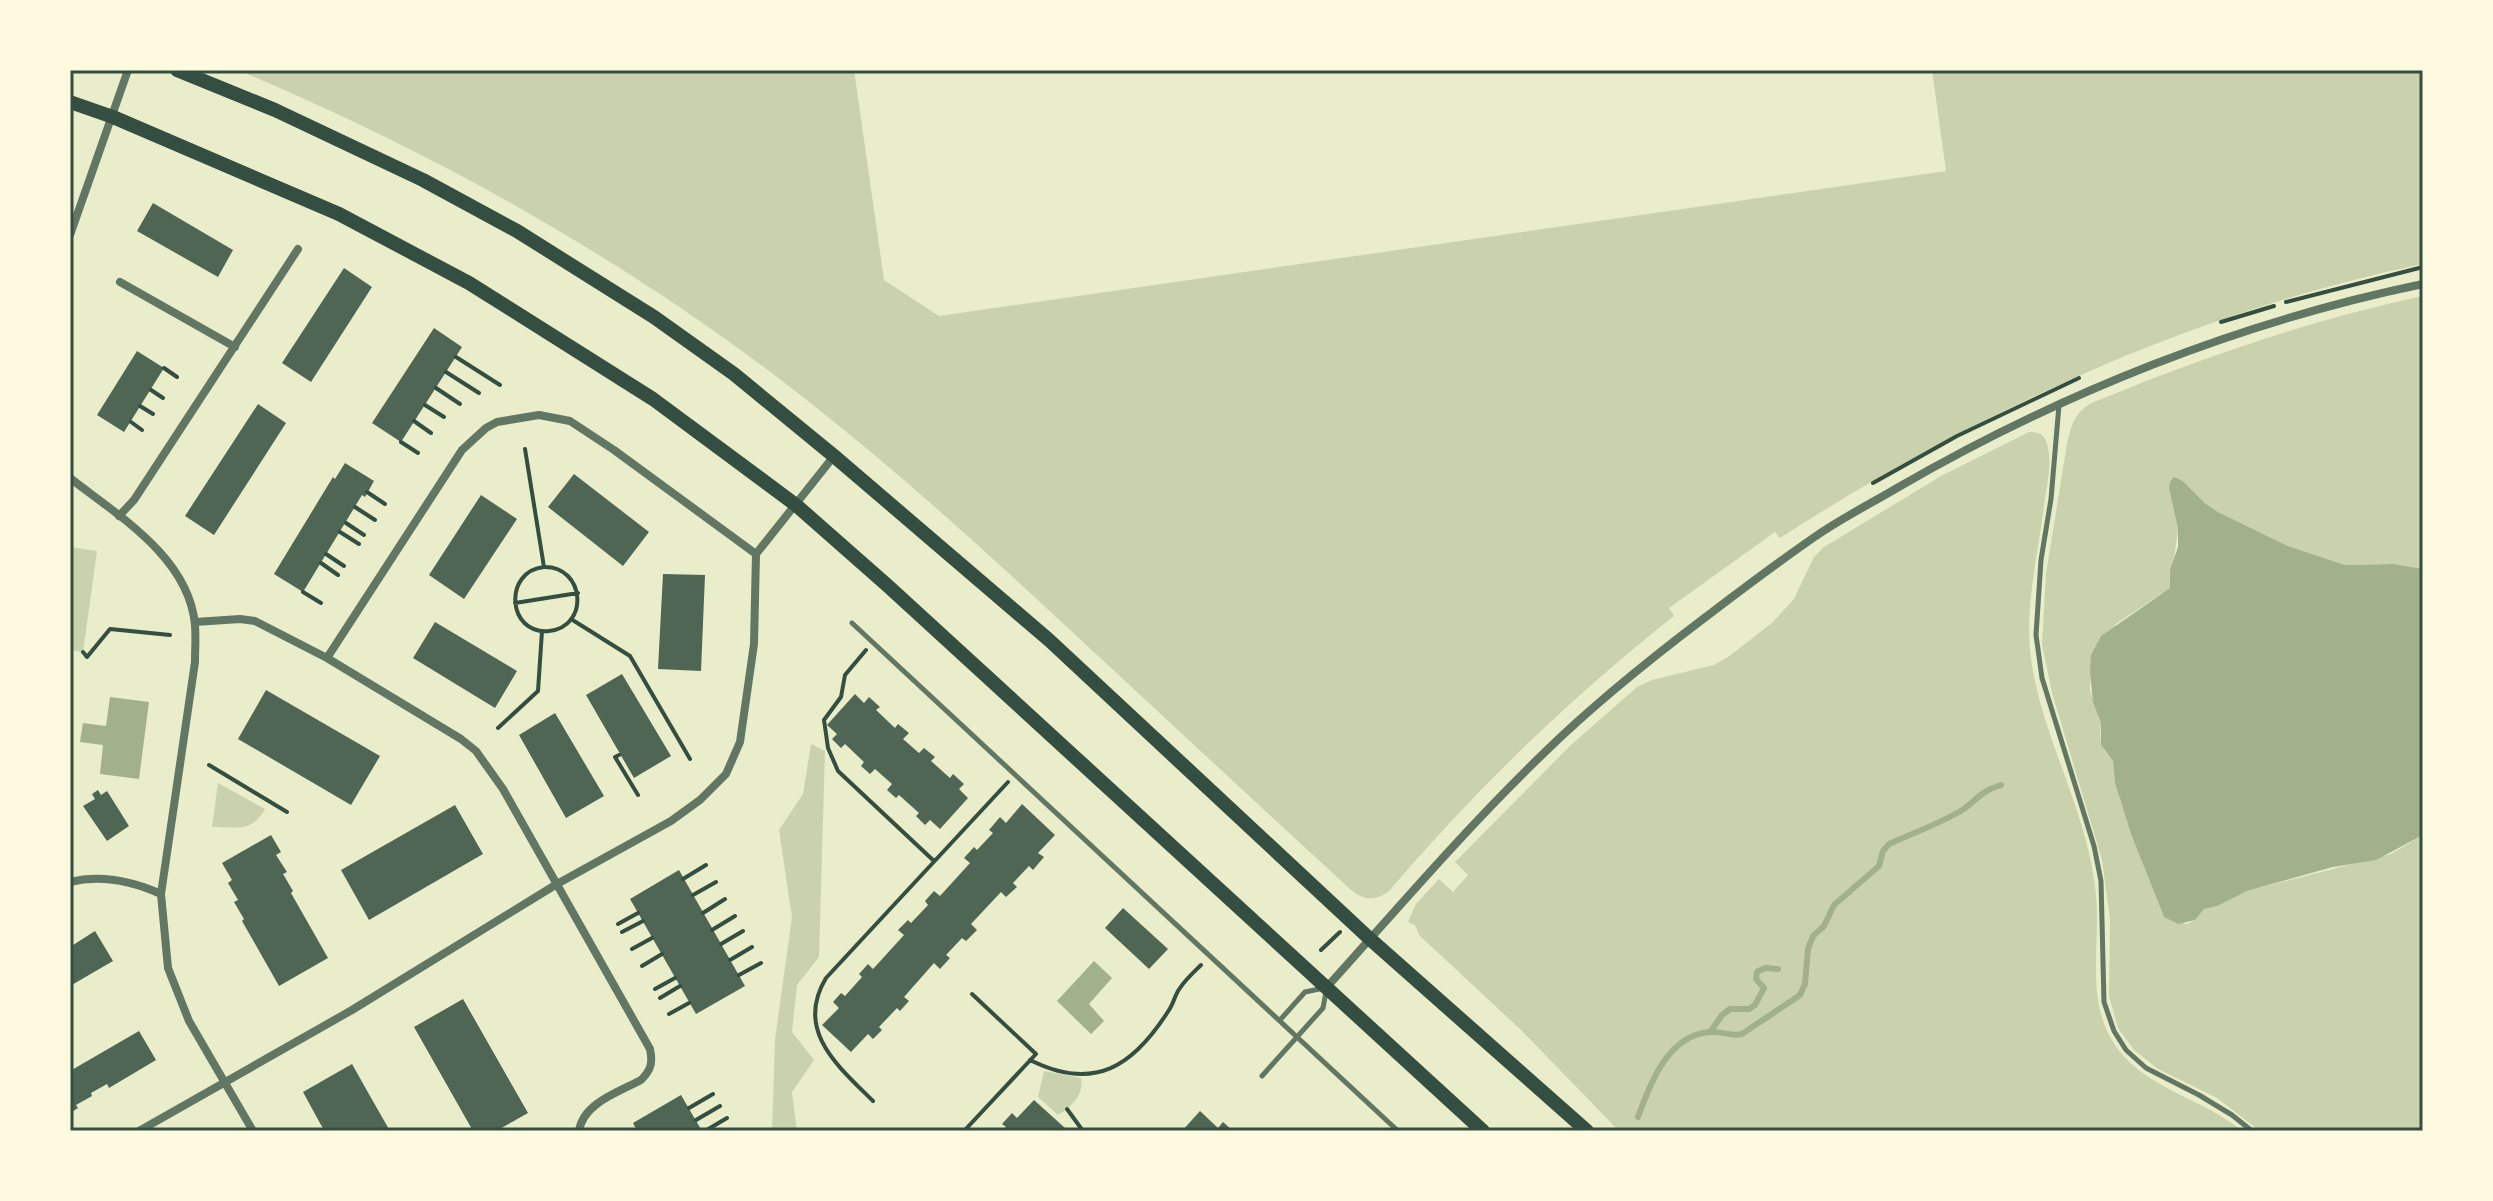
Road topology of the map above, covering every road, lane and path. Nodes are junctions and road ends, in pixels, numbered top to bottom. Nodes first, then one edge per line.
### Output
1 (128, 70) edge
2 (177, 70) edge
3 (70, 102) edge
4 (113, 117) junction
5 (70, 235) edge
6 (298, 249) dead end
7 (120, 282) dead end
8 (2423, 284) edge
9 (235, 347) junction
10 (456, 357) dead end
11 (164, 368) dead end
12 (446, 372) dead end
13 (177, 377) dead end
14 (500, 385) dead end
15 (436, 388) dead end
16 (151, 390) dead end
17 (479, 393) dead end
18 (163, 398) dead end
19 (460, 404) dead end
20 (2059, 404) junction
21 (425, 405) dead end
22 (140, 406) dead end
23 (153, 414) dead end
24 (444, 417) dead end
25 (414, 421) dead end
26 (131, 422) dead end
27 (142, 430) dead end
28 (431, 433) dead end
29 (401, 442) dead end
30 (525, 449) dead end
31 (418, 453) dead end
32 (834, 456) junction
33 (70, 478) edge
34 (367, 492) dead end
35 (385, 504) dead end
36 (796, 505) junction
37 (355, 507) dead end
38 (119, 516) junction
39 (375, 520) dead end
40 (346, 523) dead end
41 (340, 532) dead end
42 (364, 535) dead end
43 (359, 544) dead end
44 (326, 554) dead end
45 (756, 554) junction
46 (321, 563) dead end
47 (344, 566) dead end
48 (544, 567) junction
49 (338, 575) dead end
50 (303, 592) dead end
51 (578, 593) junction
52 (321, 603) dead end
53 (515, 603) junction
54 (571, 619) junction
55 (195, 622) junction
56 (852, 623) dead end
57 (542, 631) junction
58 (170, 635) dead end
59 (873, 642) junction
60 (83, 652) dead end
61 (327, 658) junction
62 (498, 728) dead end
63 (619, 755) dead end
64 (690, 759) dead end
65 (209, 765) dead end
66 (1015, 774) junction
67 (638, 795) dead end
68 (287, 812) dead end
69 (934, 861) junction
70 (706, 865) dead end
71 (683, 879) dead end
72 (70, 881) edge
73 (716, 882) dead end
74 (557, 884) junction
75 (161, 894) junction
76 (693, 895) dead end
77 (725, 899) dead end
78 (638, 913) dead end
79 (703, 913) dead end
80 (735, 916) dead end
81 (643, 921) dead end
82 (618, 924) dead end
83 (712, 930) dead end
84 (743, 931) dead end
85 (622, 932) dead end
86 (1340, 932) dead end
87 (652, 938) dead end
88 (1370, 939) junction
89 (721, 944) dead end
90 (752, 947) dead end
91 (632, 949) dead end
92 (1321, 950) dead end
93 (662, 954) dead end
94 (730, 960) dead end
95 (761, 963) dead end
96 (1201, 965) dead end
97 (642, 966) dead end
98 (739, 975) dead end
99 (675, 978) dead end
100 (680, 986) dead end
101 (1327, 987) junction
102 (655, 989) dead end
103 (972, 994) dead end
104 (660, 998) dead end
105 (689, 1003) dead end
106 (669, 1014) dead end
107 (1280, 1020) junction
108 (1297, 1036) junction
109 (1030, 1060) junction
110 (1262, 1076) dead end
111 (225, 1082) junction
112 (713, 1094) dead end
113 (873, 1101) dead end
114 (720, 1106) dead end
115 (689, 1108) dead end
116 (1067, 1109) dead end
117 (727, 1118) dead end
118 (696, 1120) dead end
119 (139, 1131) edge
120 (253, 1131) edge
121 (579, 1131) edge
122 (705, 1131) edge
123 (964, 1131) edge
124 (1083, 1131) edge
125 (1398, 1131) edge
126 (1483, 1131) edge
127 (1587, 1131) edge
128 (2252, 1131) edge

1 - 4 street
2 - 32 main road
3 - 4 main road
4 - 5 street
4 - 36 main road
6 - 9 street
7 - 9 street
8 - 20 street
9 - 38 street
10 - 14 path
11 - 13 path
12 - 17 path
15 - 19 path
16 - 18 path
20 - 88 street
20 - 128 lane
21 - 24 path
22 - 23 path
25 - 28 path
26 - 27 path
29 - 31 path
30 - 48 path
32 - 36 street
32 - 88 main road
33 - 38 street
34 - 35 path
36 - 45 street
36 - 101 main road
37 - 39 path
38 - 55 street
40 - 42 path
41 - 43 path
44 - 47 path
45 - 61 street
45 - 74 street
46 - 49 path
48 - 51 path
48 - 53 path
50 - 52 path
51 - 53 path
51 - 54 path
53 - 57 path
54 - 57 path
54 - 64 path
55 - 61 street
55 - 75 street
56 - 59 lane
57 - 62 path
58 - 60 path
59 - 66 lane
59 - 69 path
61 - 74 street
63 - 67 path
65 - 68 path
66 - 69 path
66 - 107 lane
69 - 113 path
70 - 71 path
72 - 75 street
73 - 76 path
74 - 111 street
74 - 121 street
75 - 111 street
77 - 79 path
78 - 82 path
80 - 83 path
81 - 85 path
84 - 89 path
86 - 92 path
87 - 91 path
88 - 101 street
88 - 127 main road
90 - 94 path
93 - 97 path
95 - 98 path
96 - 109 path
99 - 102 path
100 - 104 path
101 - 107 lane
101 - 108 lane
101 - 126 main road
103 - 109 path
105 - 106 path
107 - 108 lane
108 - 110 lane
108 - 125 lane
109 - 123 path
111 - 119 street
111 - 120 street
112 - 115 path
114 - 118 path
116 - 124 path
117 - 122 path

